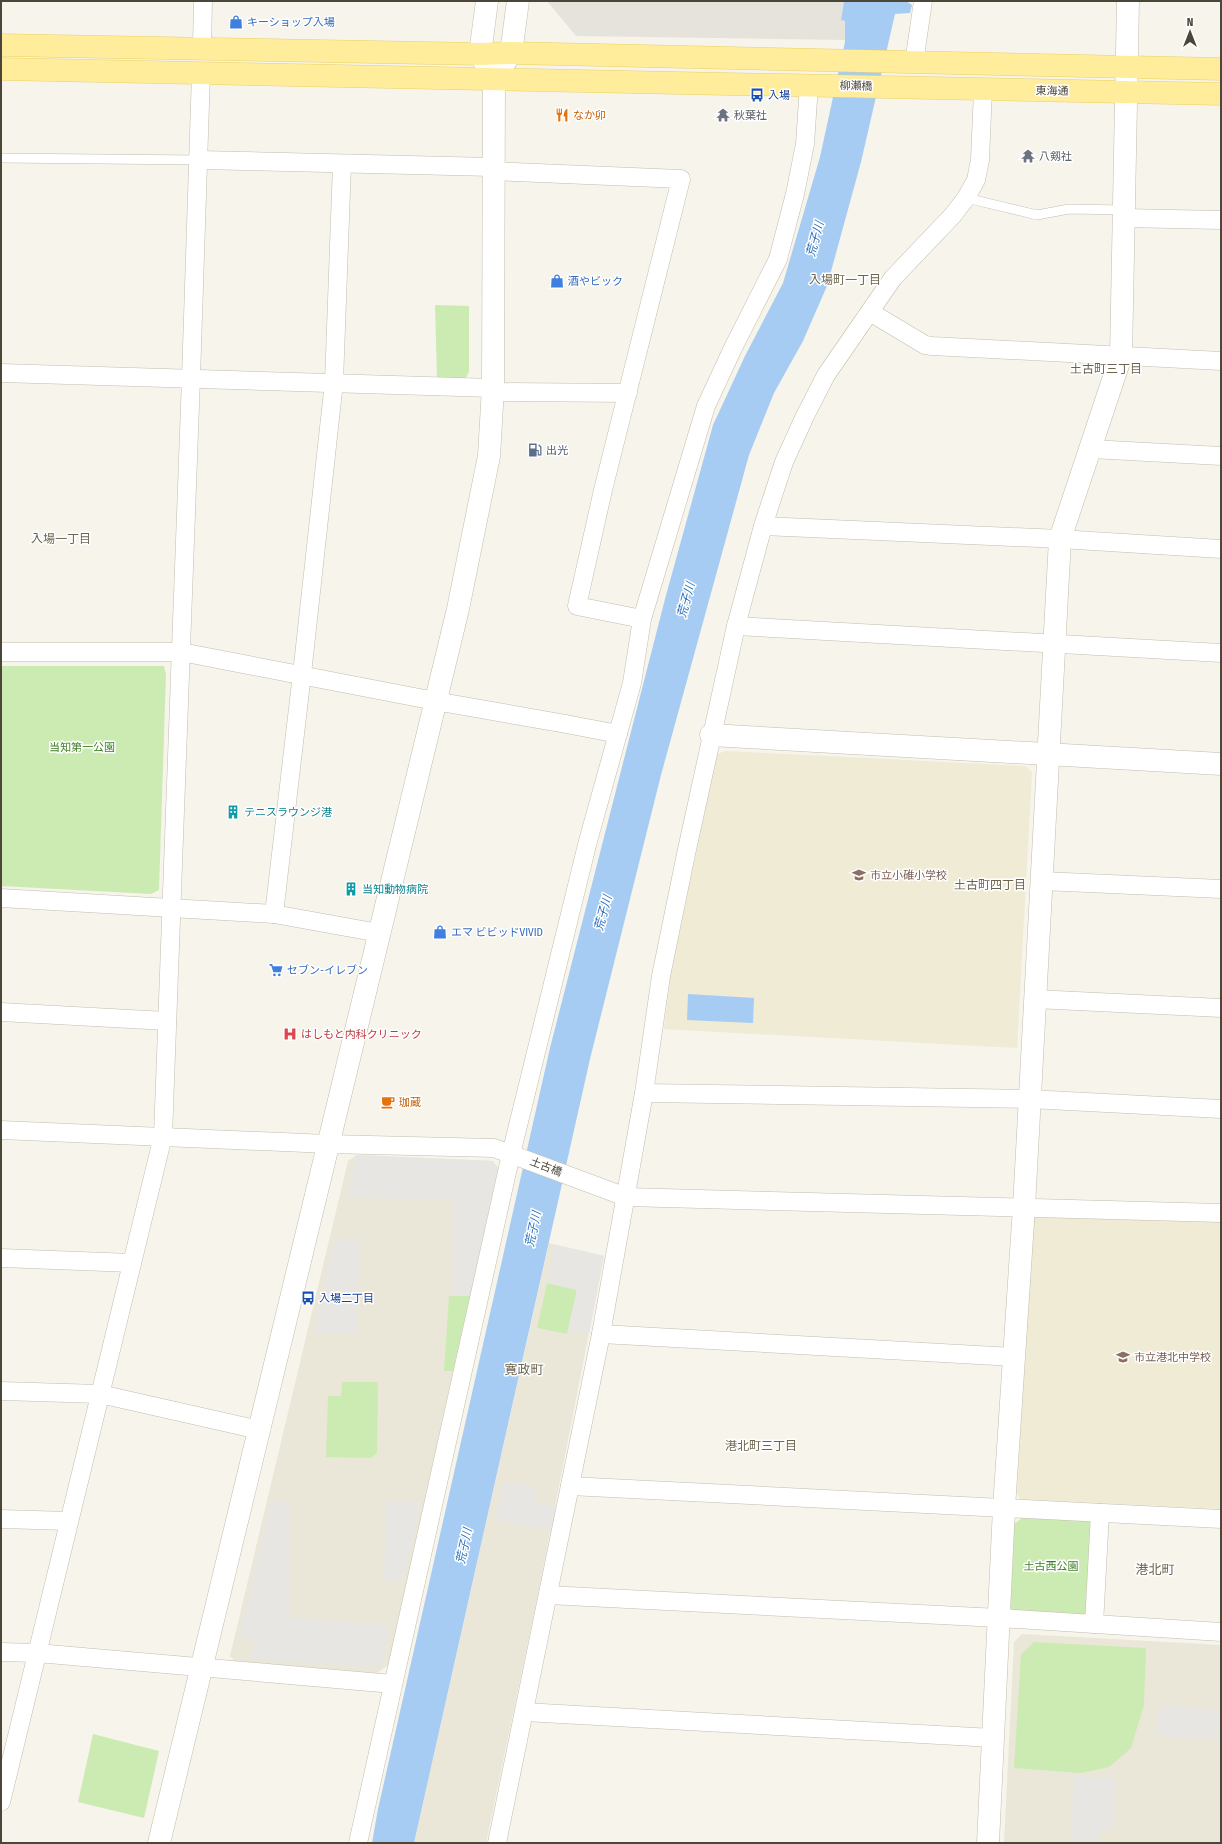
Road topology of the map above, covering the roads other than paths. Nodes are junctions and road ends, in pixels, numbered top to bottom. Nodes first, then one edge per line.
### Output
1 (203, 1) edge
2 (487, 1) edge
3 (518, 1) edge
4 (923, 1) edge
5 (1128, 1) edge
6 (1, 45) edge
7 (202, 48) junction
8 (511, 53) junction
9 (480, 54) junction
10 (914, 63) junction
11 (1126, 68) junction
12 (1221, 68) edge
13 (1, 70) edge
14 (201, 72) junction
15 (494, 79) junction
16 (809, 85) junction
17 (882, 87) joint
18 (983, 90) junction
19 (1126, 92) junction
20 (1221, 94) edge
21 (1, 158) edge
22 (199, 160) junction
23 (342, 164) junction
24 (492, 169) junction
25 (966, 198) junction
26 (1124, 214) junction
27 (1221, 220) edge
28 (870, 312) junction
29 (1122, 356) junction
30 (1221, 361) edge
31 (1, 373) edge
32 (191, 378) junction
33 (334, 382) junction
34 (493, 390) junction
35 (628, 394) junction
36 (1091, 449) junction
37 (1221, 456) edge
38 (763, 526) junction
39 (1060, 539) junction
40 (1221, 548) edge
41 (642, 620) junction
42 (736, 626) junction
43 (1054, 643) junction
44 (1, 652) edge
45 (181, 652) junction
46 (1221, 653) edge
47 (302, 674) junction
48 (436, 701) junction
49 (618, 734) junction
50 (711, 736) junction
51 (1048, 754) junction
52 (1221, 764) edge
53 (1042, 881) junction
54 (1221, 889) edge
55 (1, 898) edge
56 (171, 908) junction
57 (274, 914) junction
58 (379, 933) junction
59 (1035, 998) junction
60 (1221, 1008) edge
61 (1, 1012) edge
62 (167, 1021) junction
63 (644, 1093) junction
64 (1030, 1099) junction
65 (1221, 1109) edge
66 (1, 1130) edge
67 (162, 1136) junction
68 (328, 1144) junction
69 (516, 1156) junction
70 (626, 1197) junction
71 (1024, 1207) junction
72 (1221, 1213) edge
73 (1, 1258) edge
74 (132, 1263) junction
75 (601, 1334) junction
76 (1014, 1357) junction
77 (1, 1391) edge
78 (100, 1394) junction
79 (259, 1430) junction
80 (570, 1486) junction
81 (1004, 1508) junction
82 (1100, 1513) junction
83 (1, 1519) edge
84 (1221, 1519) edge
85 (69, 1520) junction
86 (548, 1595) junction
87 (999, 1618) junction
88 (1094, 1624) junction
89 (1221, 1632) edge
90 (1, 1652) edge
91 (37, 1653) junction
92 (202, 1668) junction
93 (393, 1684) junction
94 (524, 1712) junction
95 (993, 1738) junction
96 (2, 1794) edge
97 (159, 1843) edge
98 (358, 1843) edge
99 (497, 1843) edge
100 (988, 1843) edge

1 - 7 street
2 - 9 street
3 - 8 street
4 - 10 street
5 - 11 street
6 - 7 main road
7 - 9 main road
8 - 9 main road
8 - 10 main road
8 - 15 street
9 - 15 street
10 - 11 main road
11 - 12 main road
11 - 19 street
13 - 14 main road, 柳瀬橋
14 - 15 main road, 柳瀬橋
14 - 22 street
15 - 16 main road, 柳瀬橋
15 - 24 street
16 - 17 main road, 柳瀬橋
16 - 41 street
17 - 18 main road, 東海通
18 - 19 main road, 東海通
18 - 25 street
19 - 20 main road, 東海通
19 - 26 street
21 - 22 lane
22 - 23 street
22 - 32 street
23 - 24 street
23 - 33 street
24 - 34 street
24 - 35 street
25 - 26 lane
25 - 28 street
26 - 27 street
26 - 29 street
28 - 29 street
28 - 38 street
29 - 30 street
29 - 36 street
31 - 32 street
32 - 33 street
32 - 45 street
33 - 34 street
33 - 47 street
34 - 35 street
34 - 48 street
35 - 41 street
36 - 37 street
36 - 39 street
38 - 39 street
38 - 42 street
39 - 40 street
39 - 43 street
41 - 49 street
42 - 43 street
42 - 50 street
43 - 46 street
43 - 51 street
44 - 45 street
45 - 47 street
45 - 56 street
47 - 48 street
47 - 57 street
48 - 49 street
48 - 58 street
49 - 69 street
50 - 51 street
50 - 63 street
51 - 52 street
51 - 53 street
53 - 54 street
53 - 59 street
55 - 56 street
56 - 57 street
56 - 62 street
57 - 58 street
58 - 68 street
59 - 60 street
59 - 64 street
61 - 62 street
62 - 67 street
63 - 64 street
63 - 70 street
64 - 65 street
64 - 71 street
66 - 67 street, 土古橋
67 - 68 street, 土古橋
67 - 74 street
68 - 69 street, 土古橋
68 - 79 street
69 - 70 street, 土古橋
69 - 93 street
70 - 71 street, 土古橋
70 - 75 street
71 - 72 street, 土古橋
71 - 76 street
73 - 74 street
74 - 78 street
75 - 76 street
75 - 80 street
76 - 81 street
77 - 78 street
78 - 79 street
78 - 85 street
79 - 92 street
80 - 81 street
80 - 86 street
81 - 82 street
81 - 87 street
82 - 84 street
82 - 88 street
83 - 85 street
85 - 91 street
86 - 87 street
86 - 94 street
87 - 88 street
87 - 95 street
88 - 89 street
90 - 91 street
91 - 92 street
91 - 96 street
92 - 93 street
92 - 97 street
93 - 98 street
94 - 95 street
94 - 99 street
95 - 100 street

